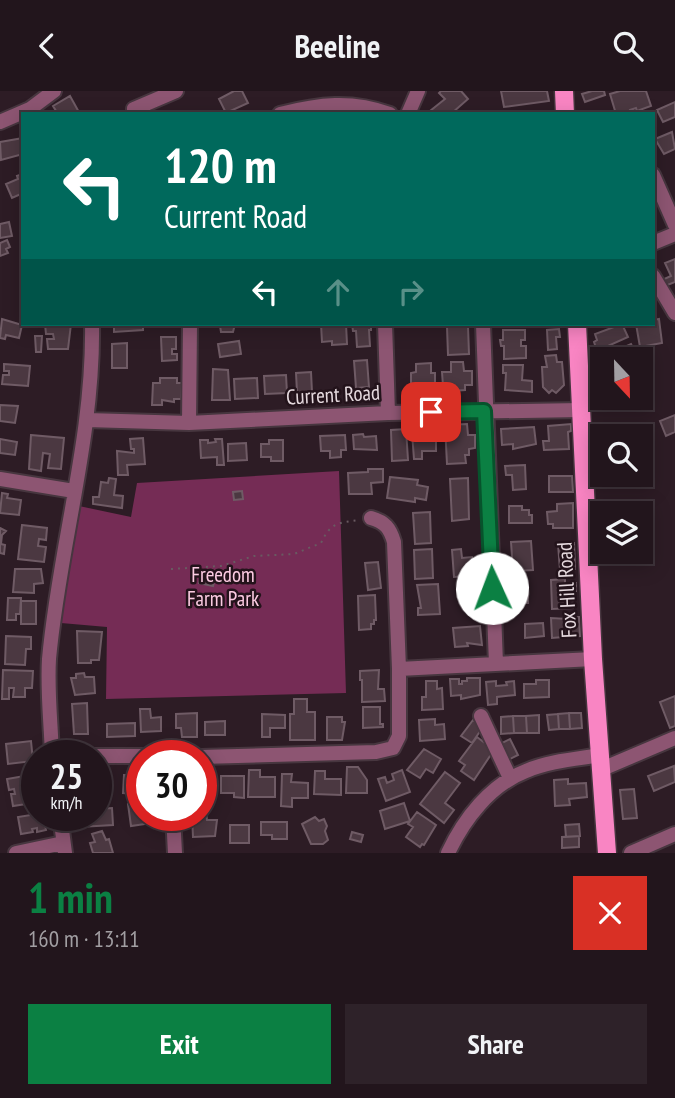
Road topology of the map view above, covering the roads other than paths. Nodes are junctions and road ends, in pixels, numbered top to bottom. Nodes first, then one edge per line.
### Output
1 (54, 91) edge
2 (176, 91) edge
3 (418, 91) edge
4 (564, 91) edge
5 (32, 111) edge
6 (135, 112) edge
7 (287, 112) edge
8 (383, 112) edge
9 (409, 112) edge
10 (565, 112) edge
11 (21, 115) edge
12 (0, 122) edge
13 (655, 180) edge
14 (675, 225) edge
15 (675, 234) edge
16 (655, 242) edge
17 (655, 279) edge
18 (675, 313) edge
19 (92, 326) edge
20 (190, 326) edge
21 (385, 326) edge
22 (483, 326) edge
23 (577, 326) edge
24 (582, 410) junction
25 (484, 411) junction
26 (388, 413) junction
27 (86, 420) junction
28 (190, 422) junction
29 (0, 479) edge
30 (74, 491) junction
31 (371, 518) road end
32 (593, 659) junction
33 (496, 664) junction
34 (399, 669) junction
35 (481, 716) dead end
36 (675, 738) edge
37 (51, 740) edge
38 (217, 757) edge
39 (602, 762) junction
40 (510, 778) junction
41 (174, 831) edge
42 (675, 834) edge
43 (64, 848) edge
44 (16, 853) edge
45 (175, 853) edge
46 (448, 853) edge
47 (607, 853) edge
48 (631, 853) edge

1 - 5 street
2 - 6 street
3 - 9 street
4 - 10 main road
7 - 8 street
11 - 12 street
13 - 14 street
15 - 16 street
17 - 18 street
19 - 27 street
20 - 28 street
21 - 26 street
22 - 25 street
23 - 24 main road, Fox Hill Road
24 - 25 street, Current Road
24 - 32 main road, Fox Hill Road
25 - 26 street, Current Road
25 - 33 street
26 - 28 street, Current Road
27 - 28 street, Current Road
27 - 30 street
29 - 30 street
30 - 37 street
31 - 34 street
32 - 33 street
32 - 39 main road, Fox Hill Road
33 - 34 street
34 - 38 street
35 - 40 street
36 - 39 street
39 - 40 street
39 - 47 main road, Fox Hill Road
40 - 46 street
41 - 45 street
42 - 48 street
43 - 44 street

